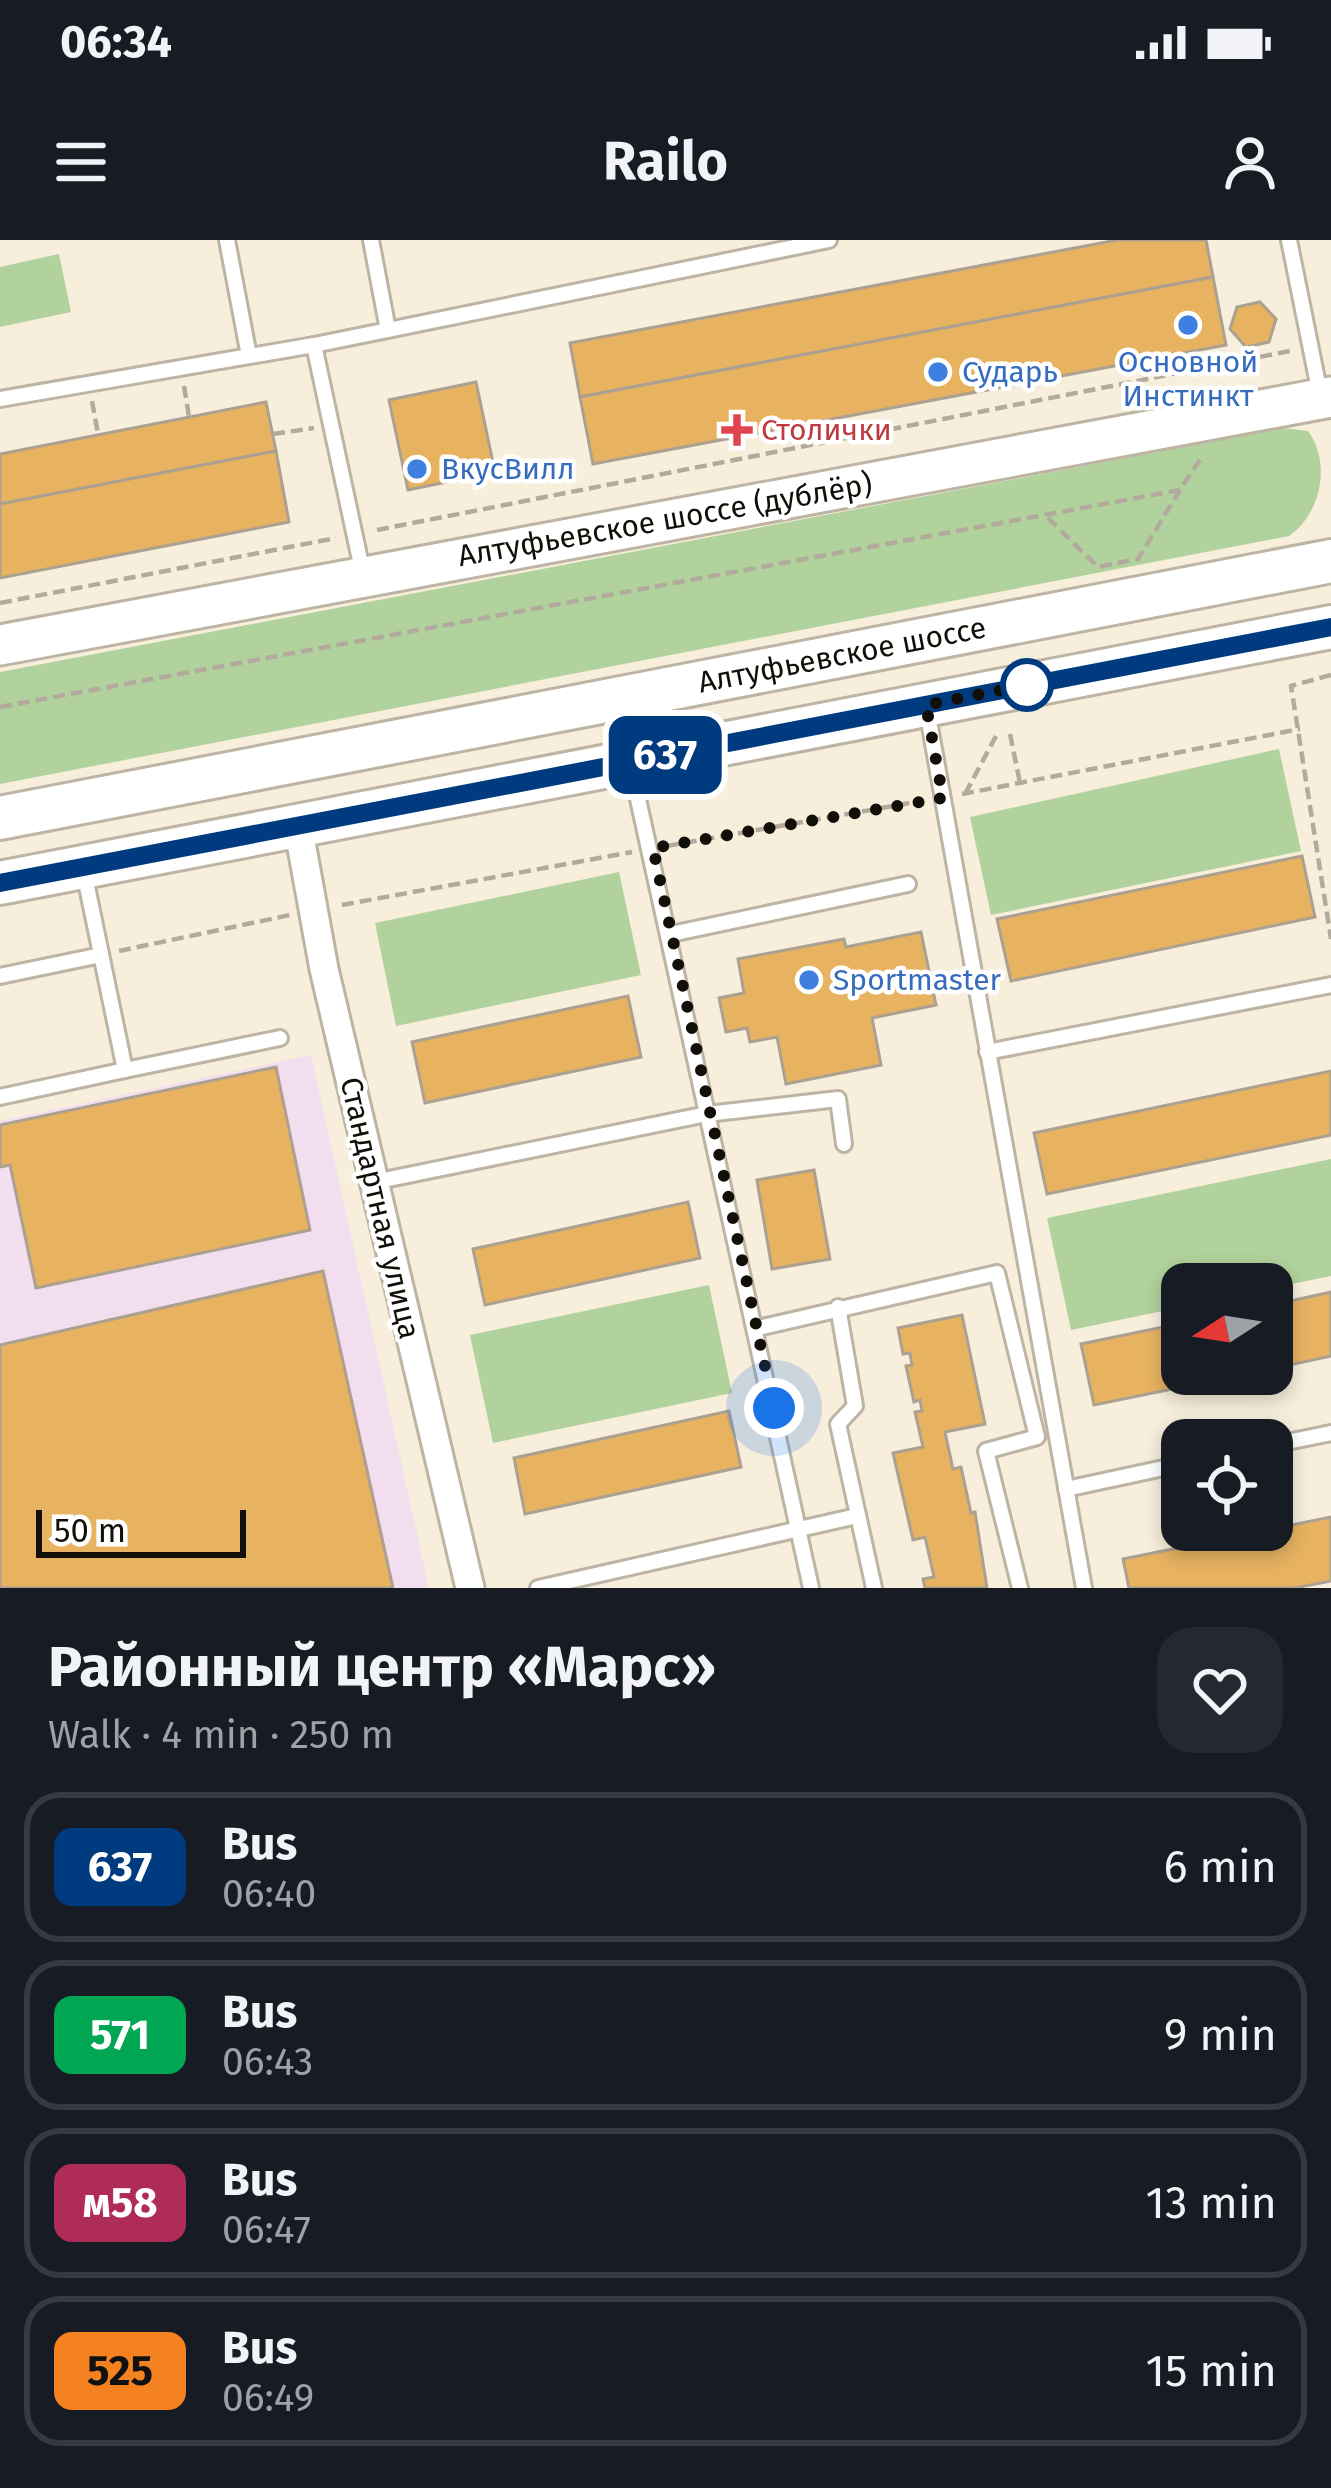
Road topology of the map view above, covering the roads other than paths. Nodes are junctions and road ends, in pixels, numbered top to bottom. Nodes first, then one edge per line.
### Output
1 (227, 240) edge
2 (371, 240) edge
3 (830, 240) edge
4 (1289, 240) edge
5 (388, 330) junction
6 (314, 346) junction
7 (249, 356) junction
8 (1326, 398) edge
9 (0, 399) edge
10 (1331, 561) edge
11 (363, 574) junction
12 (1331, 627) edge
13 (0, 645) edge
14 (926, 705) junction
15 (630, 762) junction
16 (0, 818) edge
17 (298, 826) junction
18 (83, 867) junction
19 (0, 883) edge
20 (908, 884) dead end
21 (671, 934) junction
22 (101, 955) junction
23 (0, 976) edge
24 (1331, 986) edge
25 (280, 1038) dead end
26 (987, 1052) junction
27 (125, 1070) junction
28 (0, 1096) edge
29 (707, 1114) junction
30 (844, 1144) dead end
31 (374, 1182) junction
32 (838, 1307) junction
33 (758, 1328) junction
34 (1331, 1433) edge
35 (1293, 1441) edge
36 (1161, 1469) edge
37 (1066, 1489) junction
38 (857, 1516) junction
39 (798, 1528) junction
40 (470, 1588) edge
41 (538, 1588) edge
42 (811, 1588) edge
43 (874, 1588) edge
44 (1020, 1588) edge
45 (1084, 1588) edge

1 - 7 lane
2 - 5 lane
3 - 5 lane
4 - 8 lane
5 - 6 lane
6 - 7 lane
6 - 11 lane
7 - 9 lane
8 - 11 main road, Алтуфьевское шоссе (дублёр)
10 - 16 main road, Алтуфьевское шоссе
11 - 13 main road, Алтуфьевское шоссе (дублёр)
12 - 14 main road
14 - 15 main road
14 - 26 lane
15 - 17 main road
15 - 21 lane
17 - 18 main road
17 - 31 street, Стандартная улица
18 - 19 main road
18 - 22 lane
20 - 21 lane
21 - 29 lane
22 - 23 lane
22 - 27 lane
24 - 26 lane
25 - 27 lane
26 - 37 lane
27 - 28 lane
29 - 30 lane
29 - 31 lane
29 - 33 lane
31 - 40 street, Стандартная улица
32 - 33 lane
32 - 38 lane
32 - 44 lane
33 - 39 lane
34 - 35 lane
36 - 37 lane
37 - 45 lane
38 - 39 lane
38 - 43 lane
39 - 41 lane
39 - 42 lane

